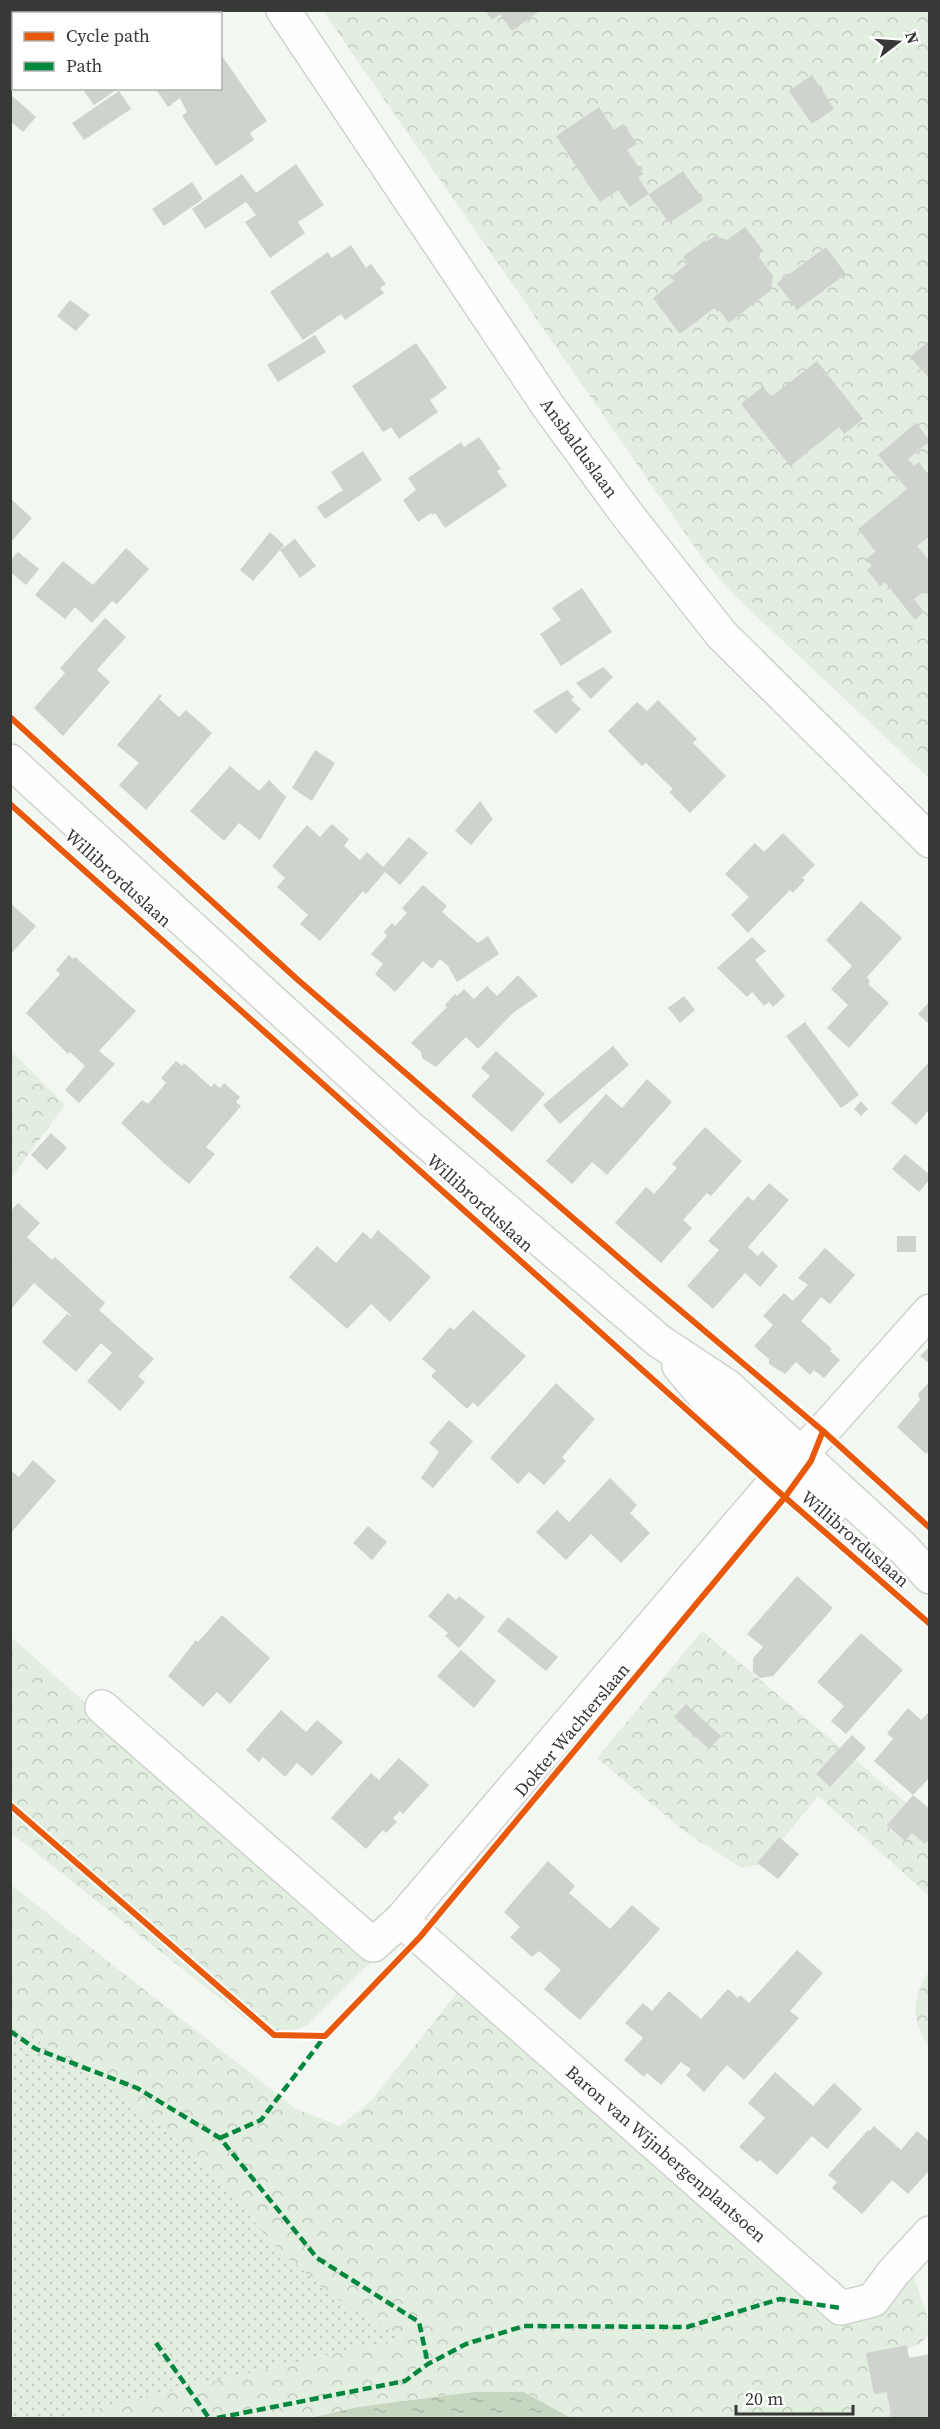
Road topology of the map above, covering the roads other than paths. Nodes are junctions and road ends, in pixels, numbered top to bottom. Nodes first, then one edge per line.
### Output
1 (283, 10) edge
2 (10, 761) edge
3 (930, 841) edge
4 (930, 1311) edge
5 (793, 1461) junction
6 (930, 1577) edge
7 (930, 1584) edge
8 (102, 1707) dead end
9 (401, 1920) junction
10 (930, 2233) edge

1 - 3 street, Ansbalduslaan
2 - 5 street, Willibrorduslaan
4 - 5 street, Dokter Wachterslaan
5 - 6 street, Willibrorduslaan
5 - 7 street, Willibrorduslaan
5 - 9 street, Dokter Wachterslaan
8 - 9 street, Dokter Wachterslaan
9 - 10 street, Baron van Wijnbergenplantsoen

